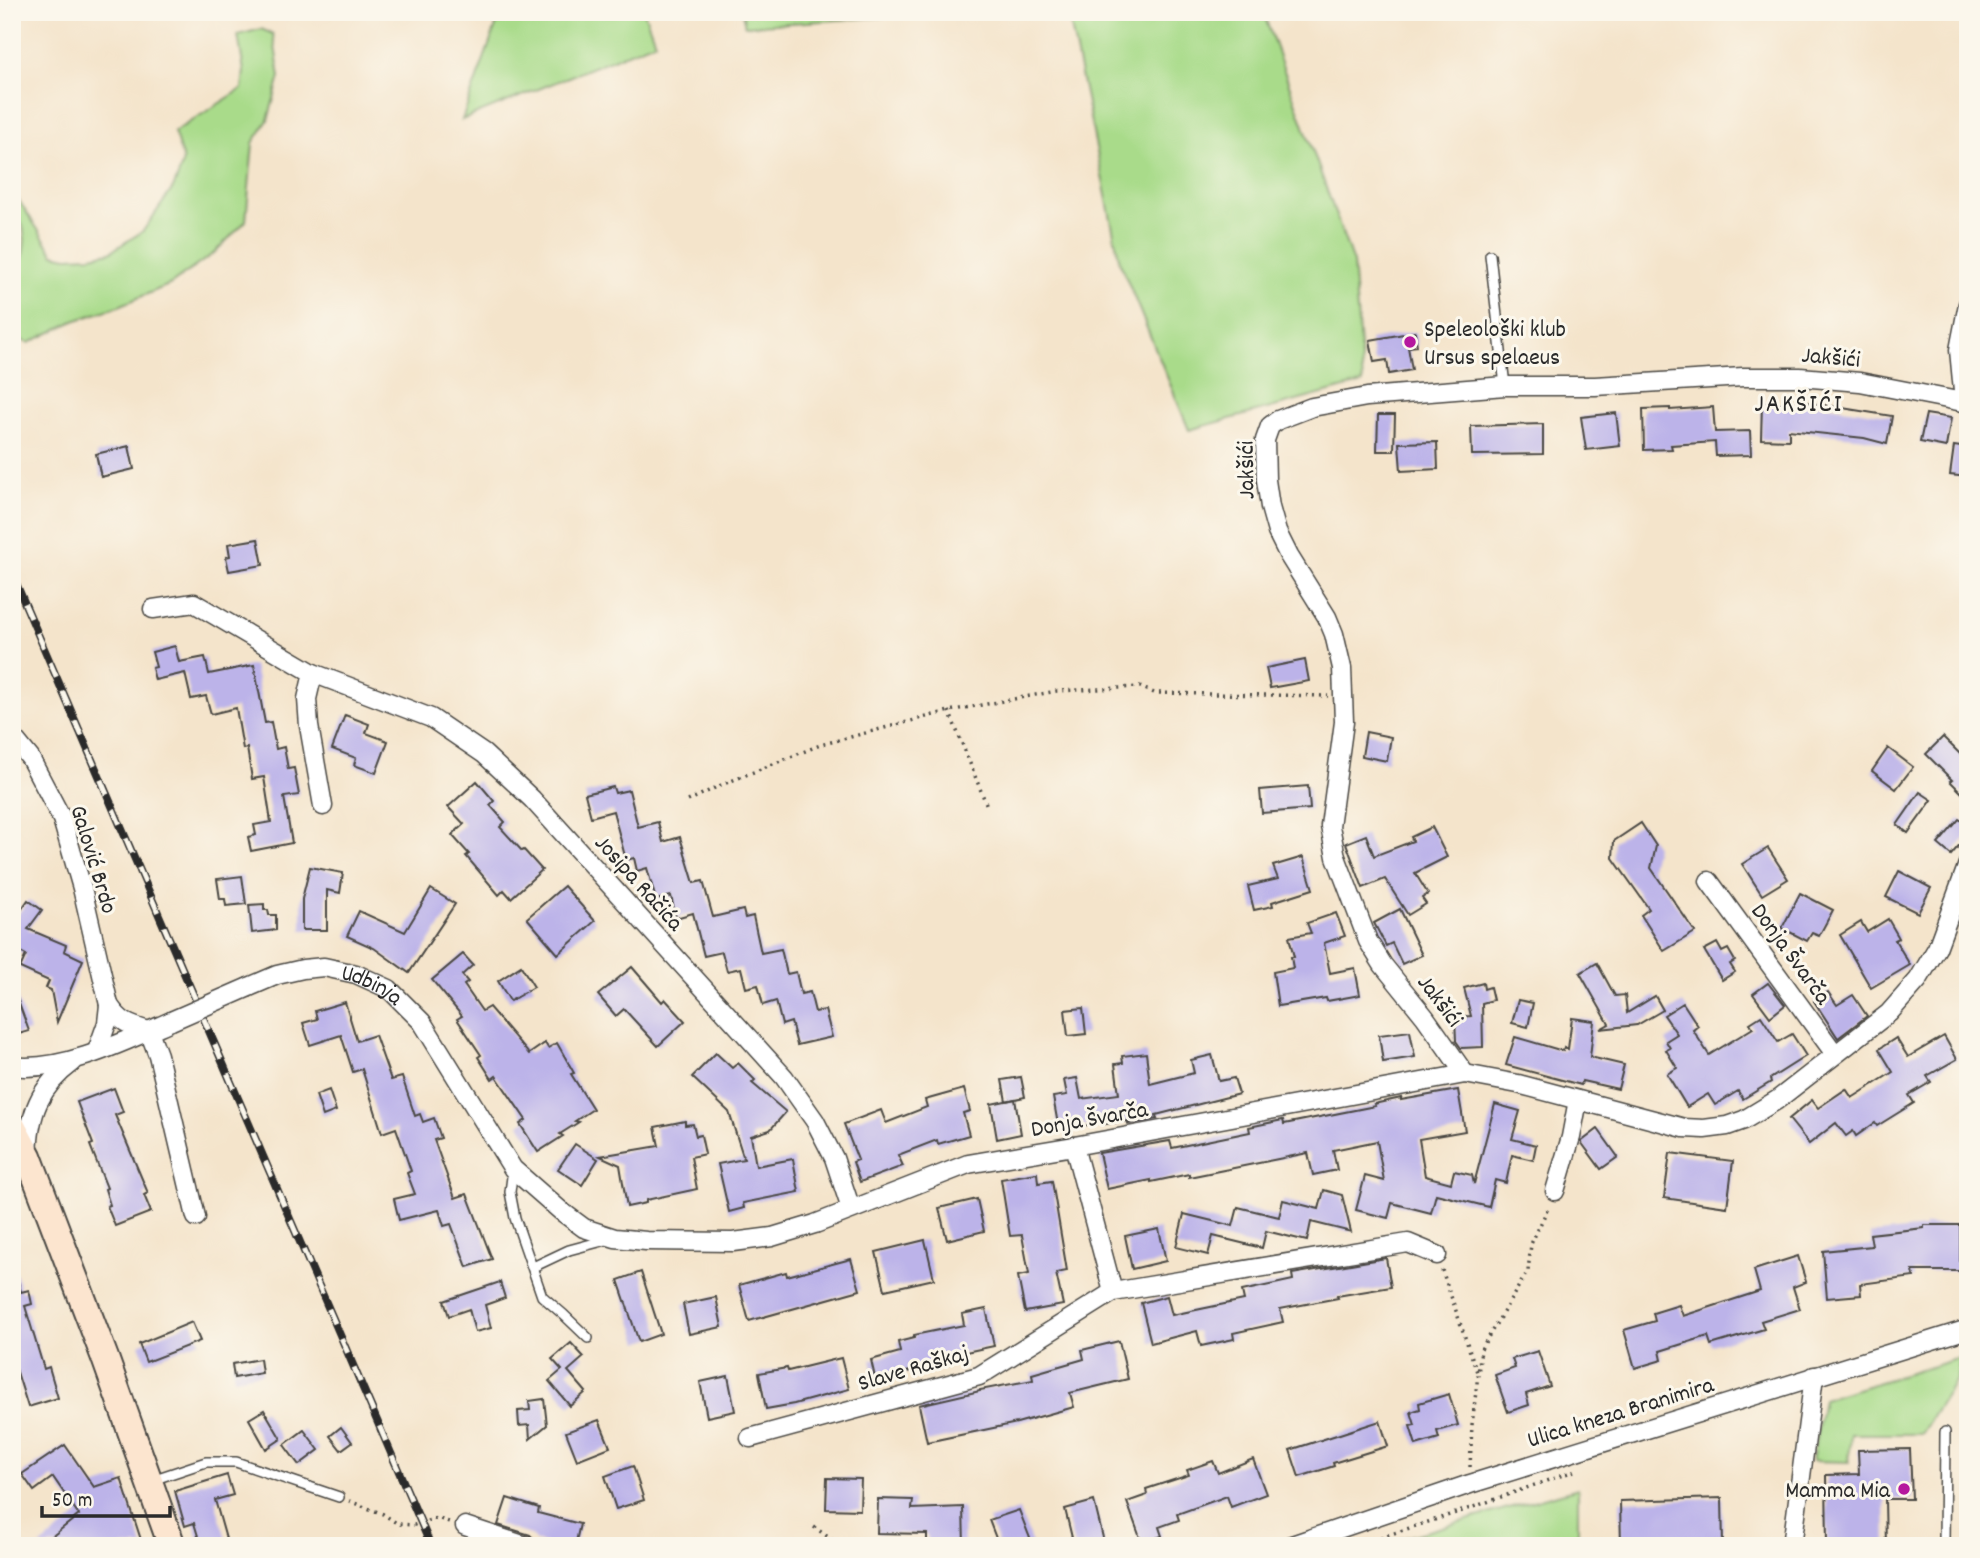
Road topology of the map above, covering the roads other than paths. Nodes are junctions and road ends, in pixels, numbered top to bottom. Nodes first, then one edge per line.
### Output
1 (1490, 255) dead end
2 (1968, 304) edge
3 (1505, 386) junction
4 (1966, 402) edge
5 (153, 609) dead end
6 (313, 673) junction
7 (12, 736) edge
8 (323, 806) dead end
9 (1968, 864) edge
10 (1709, 881) dead end
11 (109, 1005) junction
12 (149, 1031) junction
13 (97, 1051) junction
14 (1835, 1054) junction
15 (75, 1060) junction
16 (12, 1066) edge
17 (1465, 1074) junction
18 (1578, 1100) junction
19 (12, 1126) edge
20 (1074, 1146) junction
21 (20, 1158) edge
22 (513, 1169) junction
23 (1555, 1191) road end
24 (851, 1209) junction
25 (196, 1216) dead end
26 (615, 1238) junction
27 (1437, 1255) road end
28 (533, 1267) junction
29 (1113, 1292) junction
30 (1968, 1329) edge
31 (587, 1338) dead end
32 (1814, 1376) junction
33 (1945, 1432) dead end
34 (750, 1438) dead end
35 (150, 1481) junction
36 (340, 1497) road end
37 (465, 1526) road end
38 (172, 1546) edge
39 (526, 1546) edge
40 (1289, 1546) edge
41 (1793, 1546) edge
42 (1944, 1546) edge

1 - 3 lane
2 - 4 street, Jakšići
3 - 4 street, Jakšići
3 - 17 street, Jakšići
5 - 6 street, Josipa Račića
6 - 8 street
6 - 24 street, Josipa Račića
7 - 11 street, Galović Brdo
9 - 14 street, Donja Švarča
10 - 14 street, Donja Švarča
11 - 12 street
11 - 13 street, Galović Brdo
12 - 13 street, Udbinja
12 - 22 street, Udbinja, bridge
12 - 25 street
13 - 15 street, Udbinja
14 - 18 street, Donja Švarča
15 - 16 street, Udbinja
15 - 21 street, Udbinja
17 - 18 street, Donja Švarča
17 - 20 street, Donja Švarča
18 - 23 street
19 - 21 main road, Udbinja
20 - 24 street, Donja Švarča
20 - 29 street
21 - 35 main road, Udbinja
22 - 26 street, Udbinja
22 - 28 lane
24 - 26 street, Donja Švarča
26 - 28 lane
27 - 29 street, Slave Raškaj
28 - 31 lane
29 - 34 street, Slave Raškaj
30 - 32 street, Ulica kneza Branimira
32 - 40 street, Ulica kneza Branimira
32 - 41 street
33 - 42 lane
35 - 36 lane
35 - 38 main road, Udbinja
37 - 39 street

